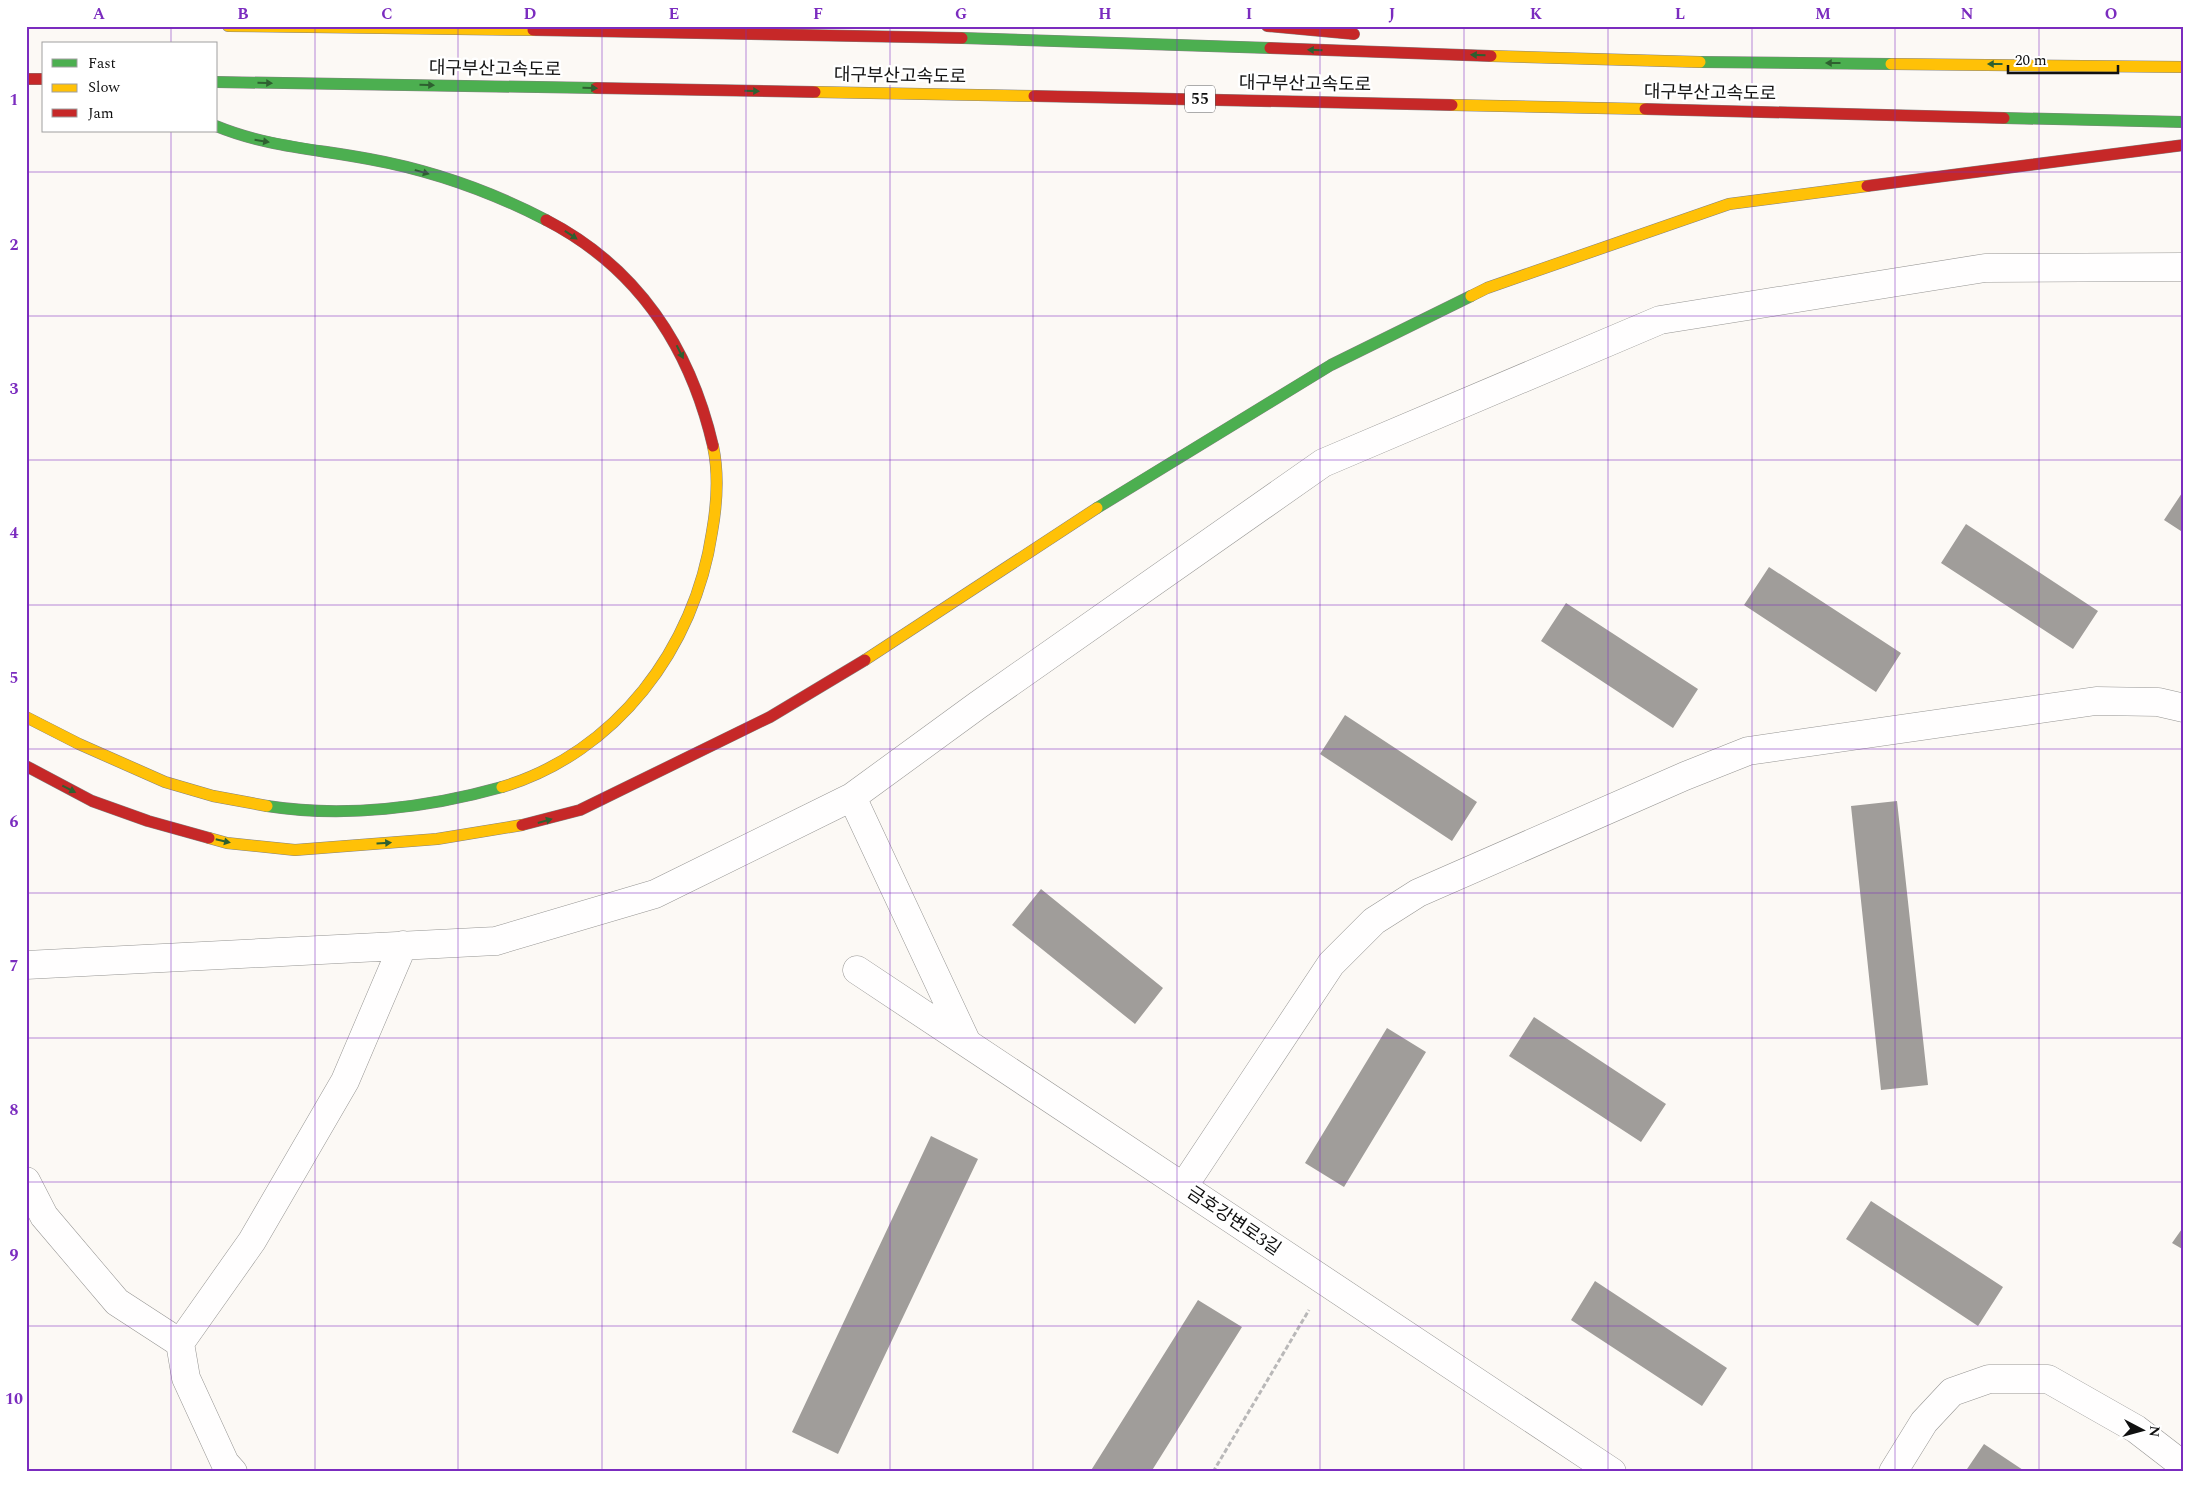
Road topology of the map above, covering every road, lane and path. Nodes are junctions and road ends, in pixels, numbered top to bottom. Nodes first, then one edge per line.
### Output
1 (228, 26) edge
2 (1267, 26) edge
3 (1366, 35) dead end
4 (1455, 43) dead end
5 (1674, 62) junction
6 (2184, 67) edge
7 (26, 79) edge
8 (42, 79) edge
9 (218, 82) edge
10 (2184, 122) edge
11 (218, 127) edge
12 (2184, 145) edge
13 (2184, 267) edge
14 (2184, 708) edge
15 (26, 717) edge
16 (26, 766) edge
17 (852, 797) junction
18 (403, 945) junction
19 (26, 964) edge
20 (857, 970) dead end
21 (967, 1043) junction
22 (26, 1181) edge
23 (1183, 1187) junction
24 (1326, 1282) junction
25 (180, 1343) junction
26 (2184, 1466) edge
27 (233, 1472) edge
28 (1213, 1472) edge
29 (1612, 1472) edge
30 (1893, 1472) edge

5 -> 1 highway, 대구부산고속도로
2 - 3 highway
4 - 5 highway
6 -> 5 highway, 대구부산고속도로
7 - 8 highway
9 -> 10 highway, 대구부산고속도로 / 55
11 -> 15 highway
16 -> 12 highway
13 - 17 street
14 - 23 street
17 - 18 street
17 - 21 street
18 - 19 street
18 - 25 street
20 - 21 street, 금호강변로3길
21 - 23 street, 금호강변로3길
22 - 25 street
23 - 24 street, 금호강변로3길
24 - 28 path
24 - 29 street, 금호강변로3길
25 - 27 street
26 - 30 street

